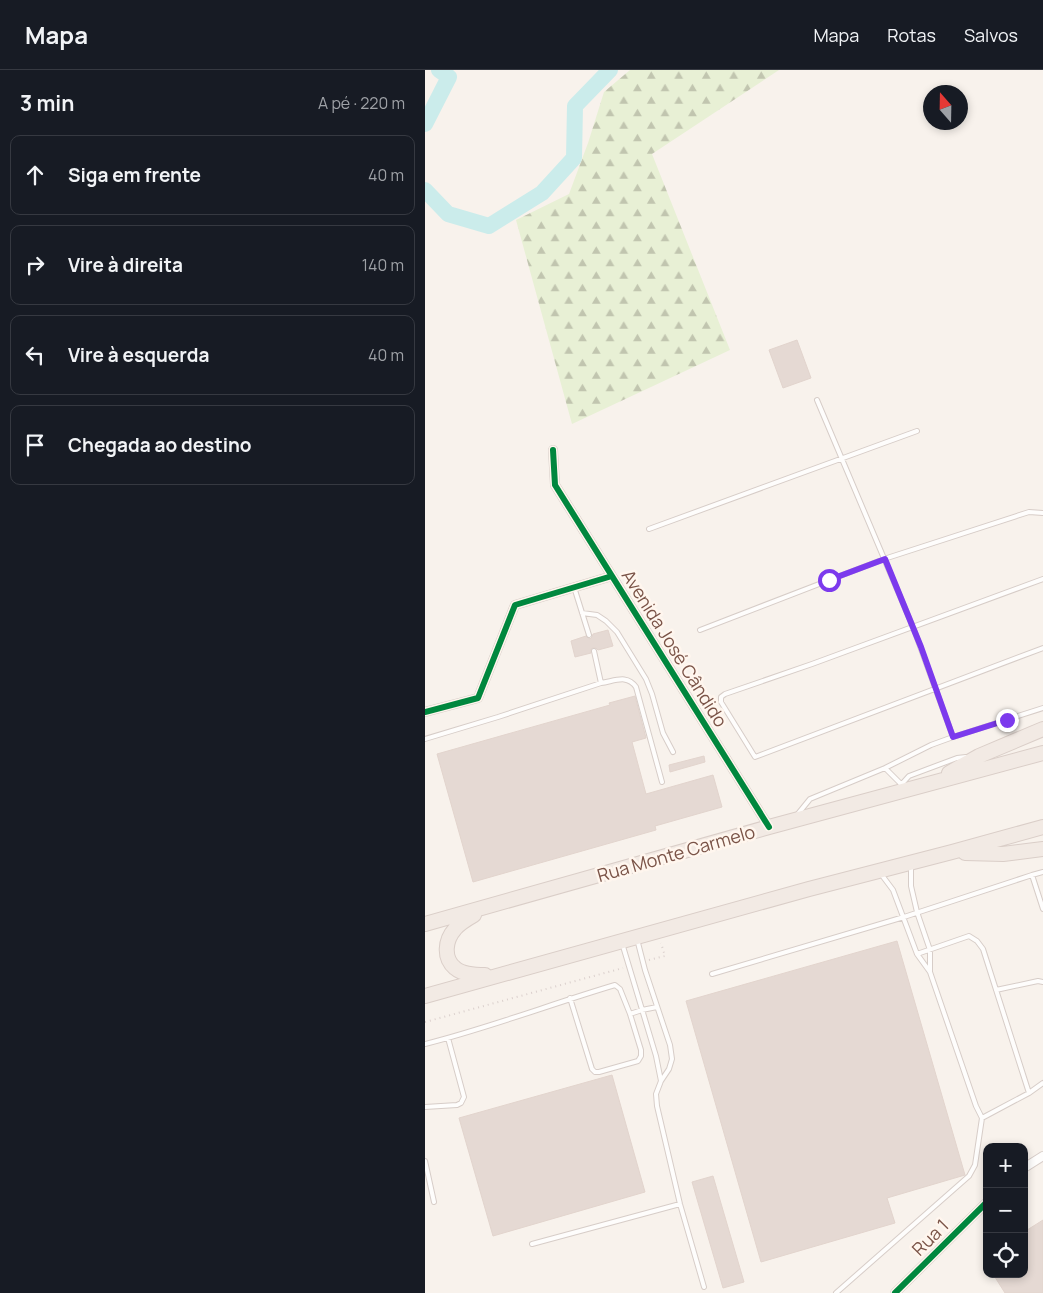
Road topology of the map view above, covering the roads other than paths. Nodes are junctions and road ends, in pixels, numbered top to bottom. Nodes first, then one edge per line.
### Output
1 (817, 400) dead end
2 (917, 431) dead end
3 (553, 450) dead end
4 (841, 458) junction
5 (1043, 513) edge
6 (649, 529) dead end
7 (885, 559) junction
8 (612, 576) junction
9 (1043, 579) edge
10 (575, 587) junction
11 (582, 613) junction
12 (913, 627) junction
13 (701, 630) dead end
14 (589, 635) dead end
15 (1043, 648) edge
16 (594, 652) dead end
17 (601, 683) junction
18 (936, 688) junction
19 (1043, 708) edge
20 (425, 712) edge
21 (1043, 729) edge
22 (953, 737) junction
23 (425, 739) edge
24 (673, 752) dead end
25 (1043, 753) edge
26 (979, 756) junction
27 (885, 768) junction
28 (662, 782) dead end
29 (934, 782) junction
30 (898, 788) junction
31 (793, 820) junction
32 (769, 827) junction
33 (1043, 827) edge
34 (1043, 849) edge
35 (952, 852) junction
36 (911, 862) junction
37 (879, 870) junction
38 (1043, 872) edge
39 (1032, 875) junction
40 (492, 906) junction
41 (1043, 908) edge
42 (917, 912) junction
43 (904, 917) junction
44 (425, 924) edge
45 (636, 937) junction
46 (622, 941) junction
47 (930, 950) junction
48 (917, 954) junction
49 (930, 972) junction
50 (503, 974) junction
51 (712, 974) dead end
52 (1043, 982) edge
53 (996, 990) junction
54 (425, 996) edge
55 (570, 998) junction
56 (657, 1007) junction
57 (642, 1010) junction
58 (630, 1014) junction
59 (448, 1038) junction
60 (425, 1044) edge
61 (659, 1066) junction
62 (669, 1069) junction
63 (661, 1081) junction
64 (1043, 1083) edge
65 (1029, 1093) junction
66 (425, 1107) edge
67 (982, 1118) junction
68 (1043, 1156) edge
69 (425, 1161) edge
70 (1028, 1165) edge
71 (434, 1202) dead end
72 (680, 1204) junction
73 (983, 1209) edge
74 (532, 1244) dead end
75 (704, 1286) dead end
76 (836, 1293) edge
77 (895, 1293) edge

1 - 4 lane
2 - 4 lane
3 - 8 street, Avenida José Cândido
4 - 6 lane
4 - 7 lane
5 - 7 lane
7 - 12 lane
7 - 13 lane
8 - 10 street
8 - 32 street, Avenida José Cândido
9 - 12 lane
10 - 11 lane
10 - 20 street
11 - 14 lane
11 - 24 lane
12 - 18 lane
12 - 18 lane
15 - 18 lane
16 - 17 lane
17 - 23 lane
17 - 28 lane
18 - 22 lane
19 - 22 lane
21 - 26 highway
22 - 27 lane
25 - 29 highway, Rua Monte Carmelo
26 - 29 highway
26 - 30 lane
27 - 30 lane
27 - 31 lane
29 - 30 highway, Rua Monte Carmelo
30 - 31 highway, Rua Monte Carmelo
31 - 32 highway, Rua Monte Carmelo
32 - 40 highway, Rua Monte Carmelo
33 - 35 highway
34 - 35 highway
35 - 36 highway
36 - 37 highway
36 - 42 lane
37 - 43 lane
37 - 45 highway
38 - 39 lane
39 - 41 lane
39 - 42 lane
40 - 44 highway, Rua Monte Carmelo
40 - 50 highway
42 - 43 lane
42 - 47 lane
43 - 48 lane
43 - 51 lane
45 - 46 highway
45 - 56 lane
46 - 50 highway
46 - 57 lane
47 - 48 lane
47 - 49 lane
47 - 53 lane
48 - 49 lane
49 - 67 lane
50 - 54 highway
52 - 53 lane
53 - 65 lane
55 - 58 lane
55 - 58 lane
55 - 59 lane
56 - 57 lane
56 - 62 lane
57 - 58 lane
57 - 61 lane
59 - 60 lane
59 - 66 lane
61 - 62 lane
61 - 63 lane
62 - 63 lane
63 - 72 lane
64 - 65 lane
65 - 67 lane
67 - 76 lane
68 - 70 street
69 - 71 lane
72 - 74 lane
72 - 75 lane
73 - 77 street, Rua 1

